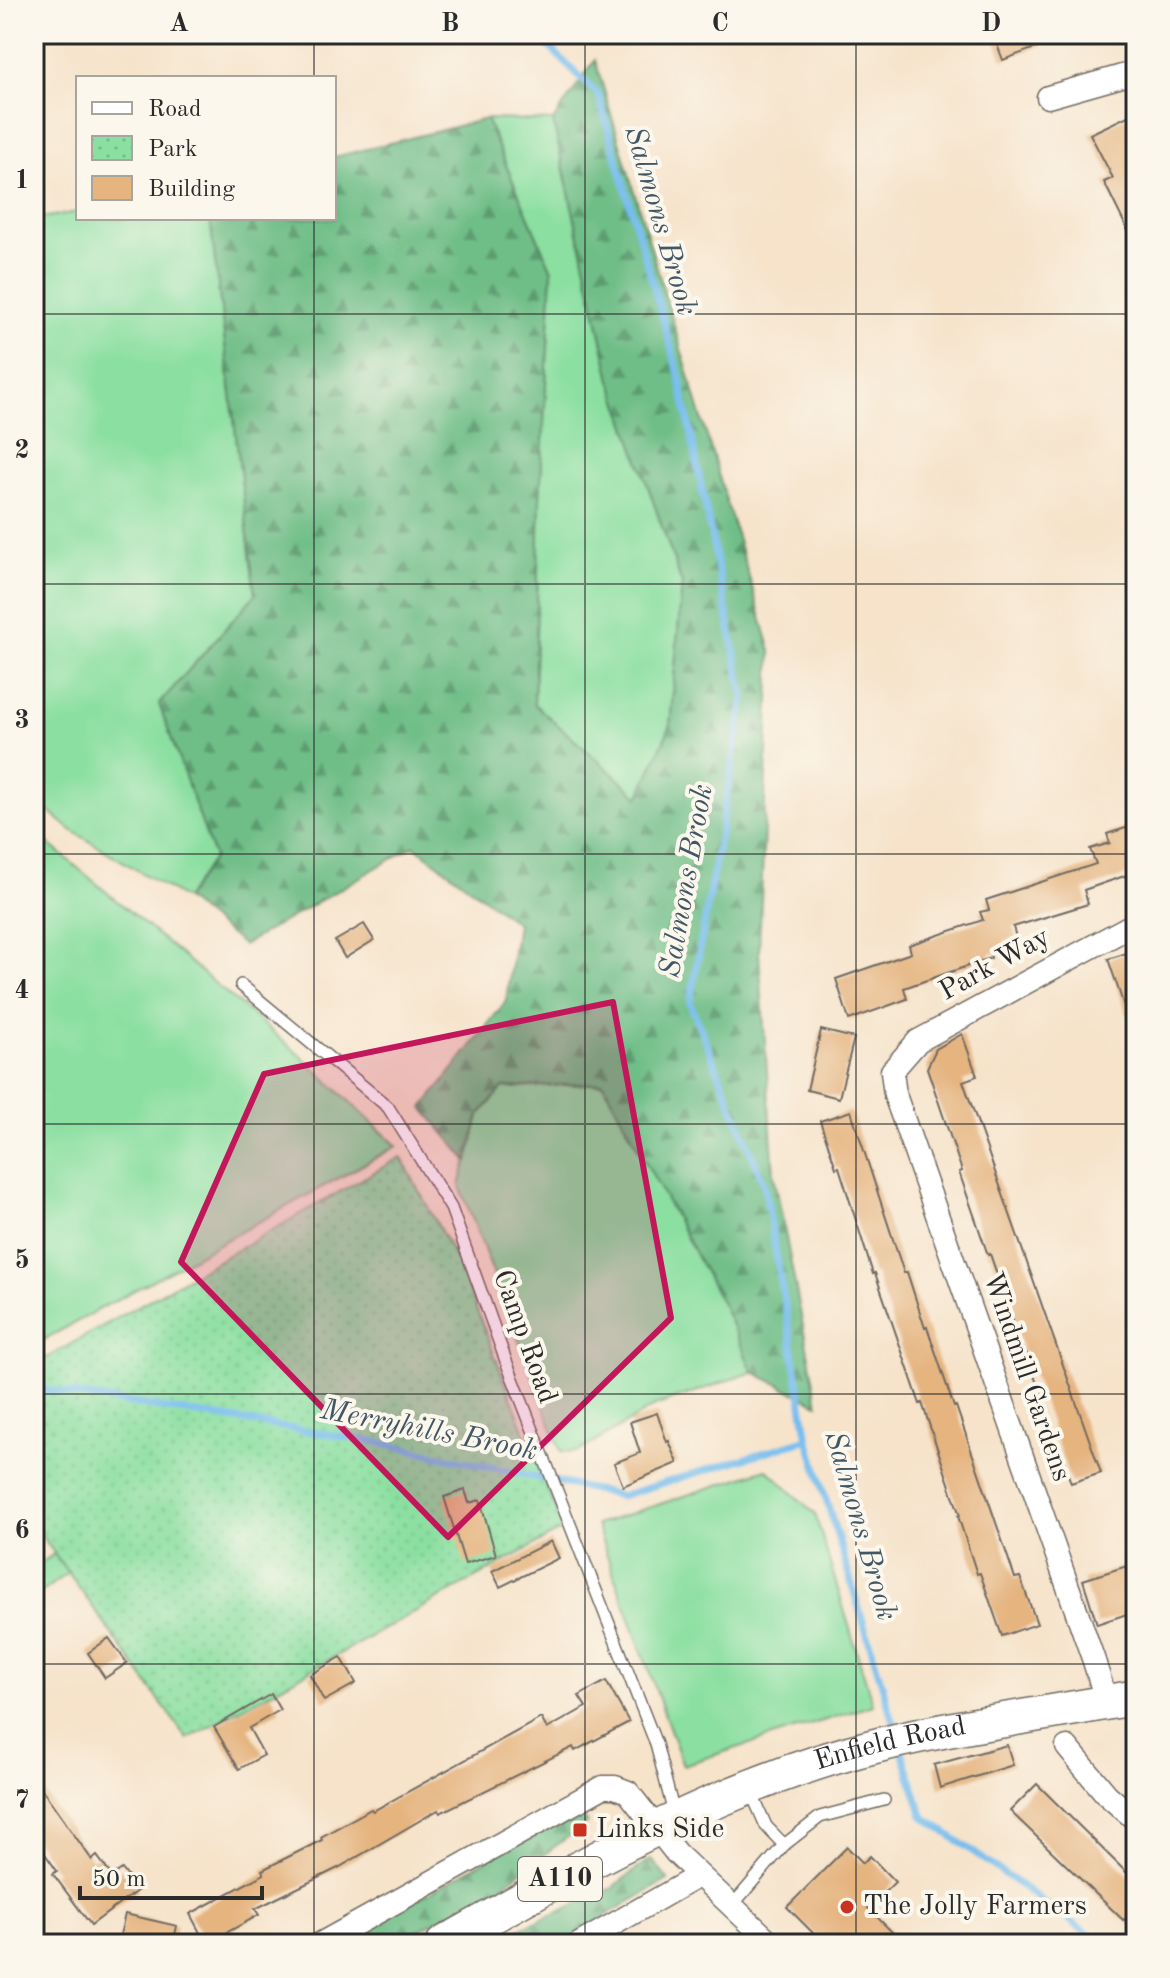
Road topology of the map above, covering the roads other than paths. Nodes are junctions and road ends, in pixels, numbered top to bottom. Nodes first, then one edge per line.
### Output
1 (1136, 72) edge
2 (1048, 97) dead end
3 (1136, 923) edge
4 (241, 985) dead end
5 (892, 1071) joint
6 (1121, 1700) edge
7 (1067, 1747) dead end
8 (749, 1787) junction
9 (884, 1800) dead end
10 (1136, 1820) edge
11 (667, 1824) junction
12 (784, 1845) junction
13 (698, 1876) junction
14 (730, 1907) junction
15 (764, 1941) edge
16 (320, 1944) edge
17 (443, 1944) edge
18 (579, 1944) edge

1 - 2 street
3 - 5 street, Park Way
4 - 11 lane, Camp Road
5 - 6 street, Windmill Gardens
6 - 8 main road, Enfield Road / A110
7 - 10 street
8 - 11 main road, Enfield Road / A110
8 - 12 lane
9 - 12 lane
11 - 13 street
11 - 16 street
11 - 17 main road, Enfield Road / A110
12 - 14 lane
13 - 14 street
13 - 18 street
14 - 15 street

